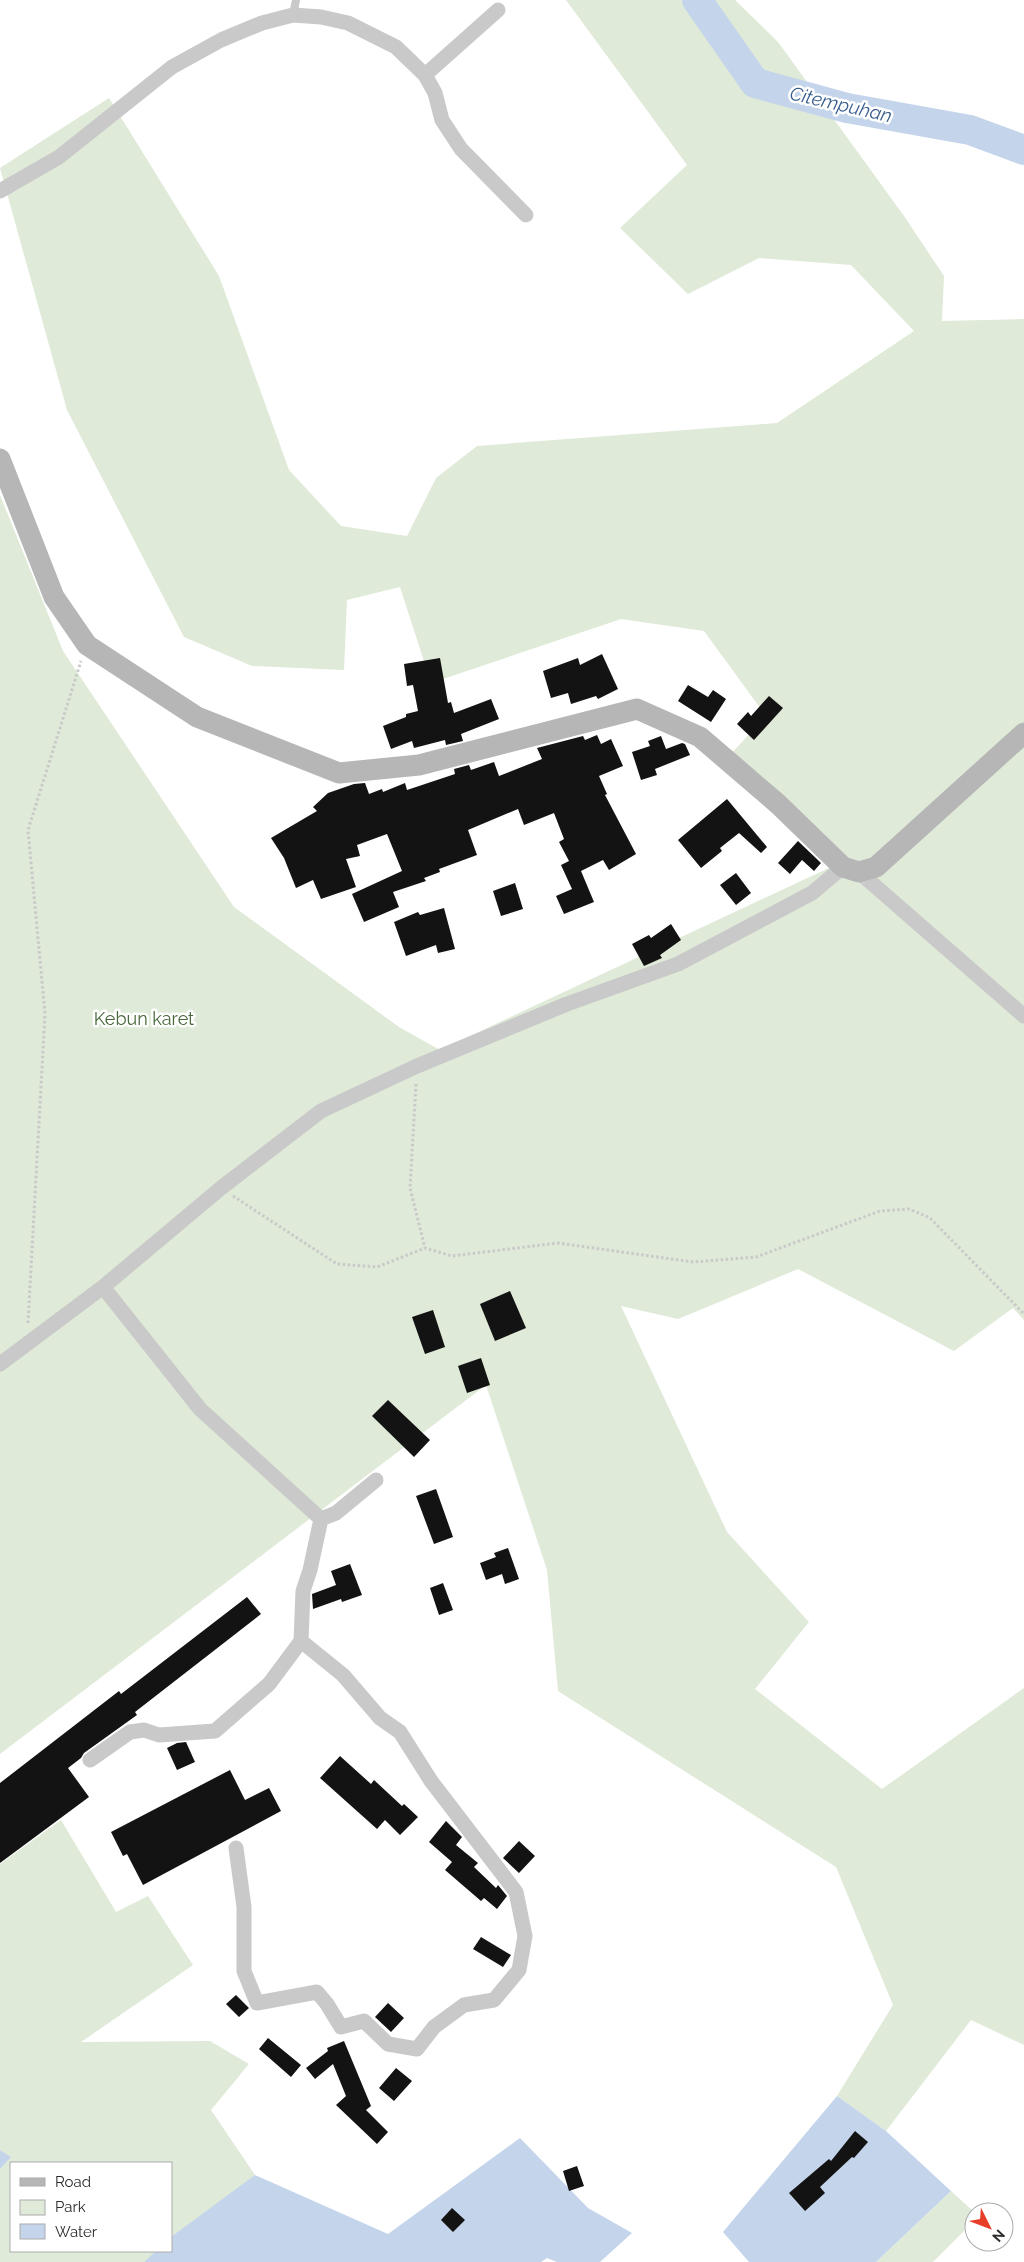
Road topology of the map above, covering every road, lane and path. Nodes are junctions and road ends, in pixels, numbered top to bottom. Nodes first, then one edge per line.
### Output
1 (294, 7) edge
2 (498, 10) dead end
3 (425, 75) junction
4 (0, 190) edge
5 (526, 215) dead end
6 (0, 459) edge
7 (87, 645) junction
8 (1024, 733) edge
9 (851, 870) junction
10 (1024, 1016) edge
11 (417, 1066) junction
12 (221, 1188) junction
13 (425, 1248) junction
14 (102, 1287) junction
15 (1024, 1314) edge
16 (27, 1343) junction
17 (0, 1364) edge
18 (376, 1480) dead end
19 (321, 1519) junction
20 (301, 1641) junction
21 (90, 1760) dead end
22 (236, 1848) dead end

1 - 3 street
1 - 4 street
2 - 3 street
3 - 5 street
6 - 7 main road
7 - 9 main road
7 - 16 path
8 - 9 main road
9 - 10 street
9 - 11 street
11 - 12 street
11 - 13 path
12 - 13 path
12 - 14 street
13 - 15 path
14 - 16 street
14 - 19 street
16 - 17 street
18 - 19 street
19 - 20 street
20 - 21 street
20 - 22 street

